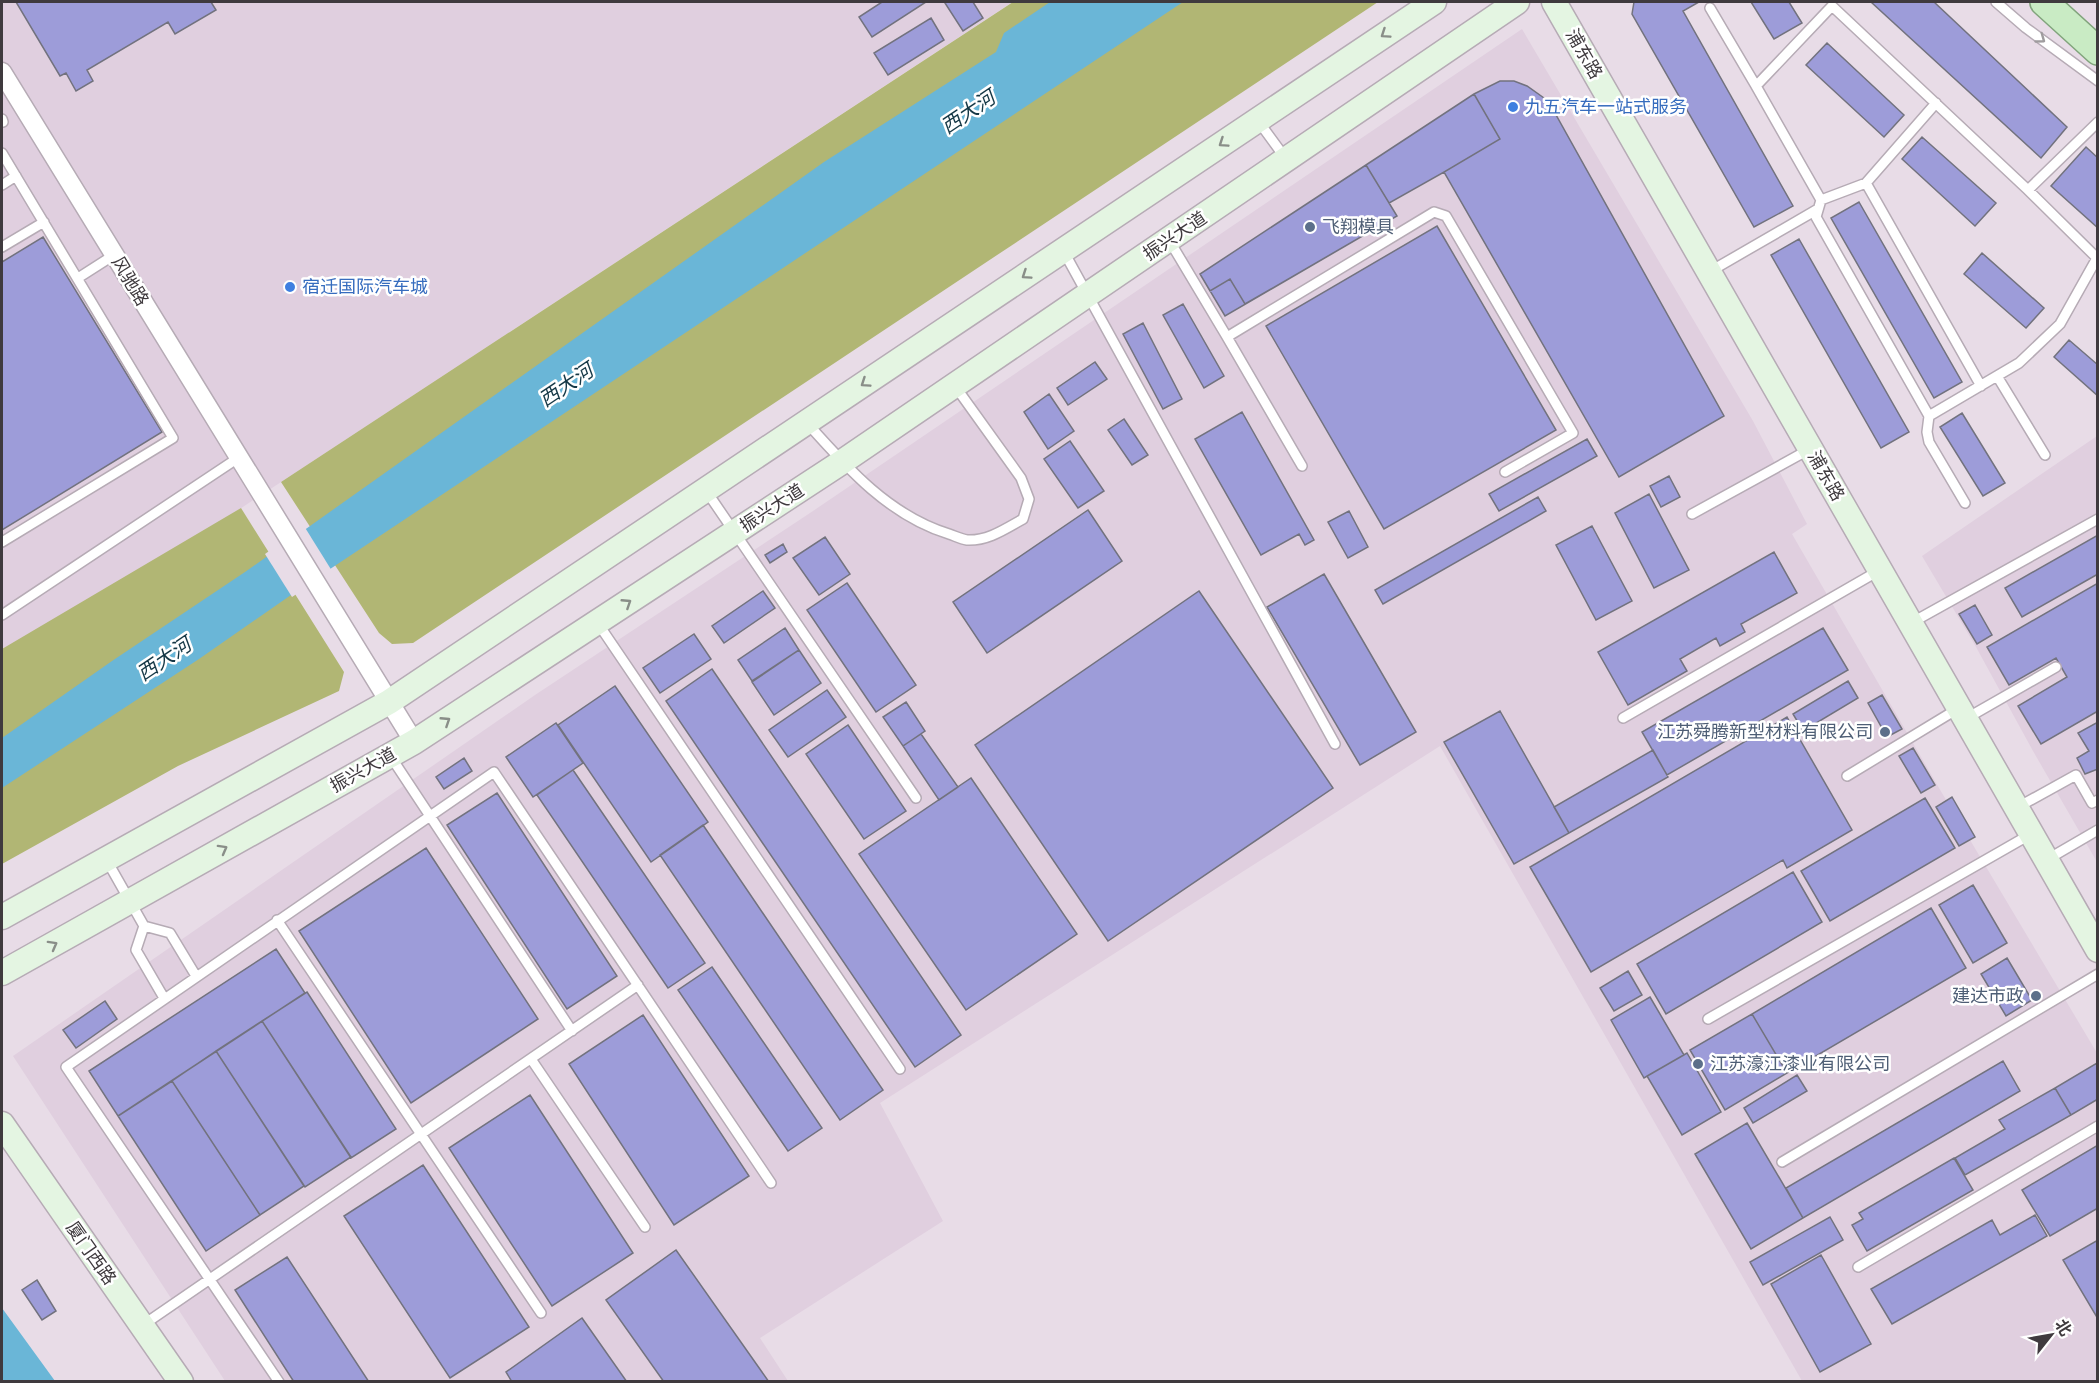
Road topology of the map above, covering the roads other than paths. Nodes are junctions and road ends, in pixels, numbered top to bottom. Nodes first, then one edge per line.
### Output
1 (1434, 2) edge
2 (1517, 2) edge
3 (1554, 2) edge
4 (1996, 2) edge
5 (2044, 2) edge
6 (1828, 4) edge
7 (1710, 8) dead end
8 (2097, 51) edge
9 (2, 72) edge
10 (2097, 81) edge
11 (1756, 86) junction
12 (1936, 103) junction
13 (1257, 120) junction
14 (2097, 122) edge
15 (2, 153) edge
16 (1287, 160) junction
17 (16, 176) junction
18 (1866, 183) junction
19 (2, 185) edge
20 (2028, 190) junction
21 (1820, 205) junction
22 (44, 222) junction
23 (1169, 240) junction
24 (2, 247) edge
25 (1063, 250) junction
26 (114, 255) junction
27 (2097, 258) edge
28 (1709, 272) junction
29 (78, 278) junction
30 (1087, 295) junction
31 (1227, 337) junction
32 (1997, 376) junction
33 (955, 386) junction
34 (1981, 386) junction
35 (1929, 416) junction
36 (806, 423) junction
37 (1810, 449) junction
38 (2045, 455) dead end
39 (238, 458) junction
40 (842, 462) junction
41 (1302, 466) dead end
42 (1505, 472) dead end
43 (706, 490) junction
44 (1965, 503) dead end
45 (1692, 514) dead end
46 (2097, 519) edge
47 (735, 532) junction
48 (2, 542) edge
49 (1880, 570) junction
50 (2, 615) edge
51 (597, 622) junction
52 (1910, 623) junction
53 (2056, 668) dead end
54 (389, 702) junction
55 (1962, 714) junction
56 (1623, 718) dead end
57 (414, 742) junction
58 (1335, 744) dead end
59 (390, 755) junction
60 (1847, 776) dead end
61 (916, 798) dead end
62 (2097, 800) edge
63 (2016, 808) junction
64 (430, 816) junction
65 (2097, 830) edge
66 (2031, 834) junction
67 (106, 859) junction
68 (2046, 860) junction
69 (130, 901) junction
70 (2, 917) edge
71 (277, 920) junction
72 (144, 926) junction
73 (2097, 950) edge
74 (2, 973) edge
75 (2097, 974) edge
76 (196, 976) junction
77 (638, 986) junction
78 (164, 998) junction
79 (1708, 1019) dead end
80 (572, 1031) junction
81 (531, 1059) junction
82 (900, 1069) dead end
83 (2, 1124) edge
84 (2097, 1126) edge
85 (421, 1134) junction
86 (1782, 1162) dead end
87 (771, 1183) dead end
88 (645, 1227) dead end
89 (1858, 1267) dead end
90 (209, 1279) junction
91 (541, 1312) dead end
92 (142, 1326) junction
93 (181, 1382) edge
94 (279, 1382) edge

1 -> 13 main road
2 - 16 main road, 振兴大道
3 - 28 main road, 浦东路
4 -> 10 lane
5 - 8 main road
6 - 11 lane
6 - 12 lane
7 - 11 lane
9 - 26 street, 风驰路
11 - 21 lane
12 - 18 lane
12 - 20 lane
13 - 16 lane
13 -> 25 main road
14 - 20 lane
15 - 17 lane
16 - 23 main road, 振兴大道
17 - 19 lane
17 - 22 lane
18 - 21 lane
18 - 34 lane
20 - 27 lane
21 - 28 lane
21 - 35 lane
22 - 24 lane
22 - 29 lane
23 - 30 main road, 振兴大道
23 - 31 lane
25 - 30 lane
25 -> 36 main road
26 - 29 lane
26 - 39 street, 风驰路
27 - 32 lane
28 - 37 main road, 浦东路
29 - 48 lane
30 - 33 main road, 振兴大道
30 - 58 lane
31 - 41 lane
31 - 42 lane
32 - 34 lane
32 - 38 lane
33 - 40 main road, 振兴大道
33 - 40 lane
34 - 35 lane
35 - 44 lane
36 - 40 lane
36 - 43 main road
37 - 45 lane
37 - 49 main road, 浦东路
39 - 50 lane
39 - 54 street, 风驰路
40 - 47 main road, 振兴大道
43 - 47 lane
43 - 54 main road
46 - 52 lane
51 -> 47 main road, 振兴大道
47 - 61 lane
49 - 52 main road, 浦东路
49 - 56 lane
57 -> 51 main road, 振兴大道
51 - 82 lane
52 - 55 main road, 浦东路
53 - 55 lane
54 - 57 street, 风驰路
54 - 67 main road
55 - 60 lane
55 - 63 main road, 浦东路
57 - 59 main road, 振兴大道
59 - 64 lane
69 -> 59 main road, 振兴大道
62 - 63 lane
63 - 66 main road, 浦东路
64 - 71 lane
64 - 77 lane
64 - 80 lane
65 - 68 lane
66 - 68 main road, 浦东路
66 - 79 lane
67 - 69 lane
67 - 70 main road
68 - 73 main road, 浦东路
69 - 72 lane
74 -> 69 main road, 振兴大道
71 - 76 lane
71 - 85 lane
72 - 76 lane
72 - 78 lane
75 - 86 lane
76 - 78 lane
77 - 80 lane
77 - 87 lane
78 - 90 lane
80 - 81 lane
81 - 85 lane
81 - 88 lane
83 - 92 main road, 厦门西路
84 - 89 lane
85 - 90 lane
85 - 91 lane
90 - 92 lane
90 - 94 lane
92 - 93 main road, 厦门西路

